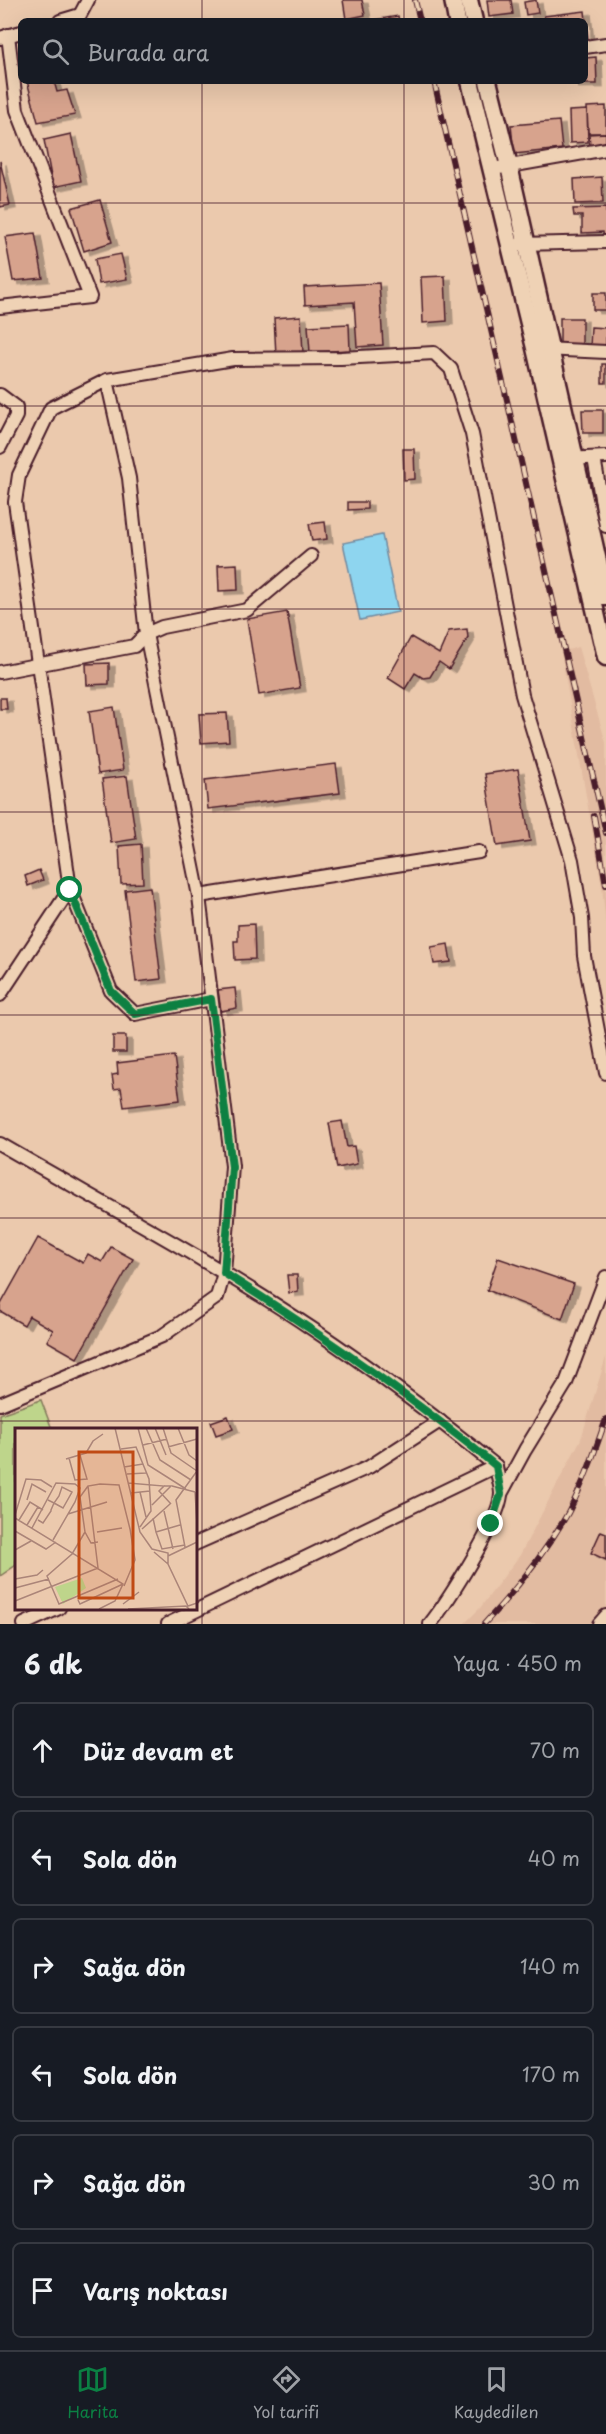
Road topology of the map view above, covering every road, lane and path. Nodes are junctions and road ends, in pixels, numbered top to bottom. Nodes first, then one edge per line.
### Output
1 (88, 0) edge
2 (453, 0) edge
3 (469, 0) edge
4 (70, 18) edge
5 (457, 18) edge
6 (473, 18) edge
7 (4, 36) edge
8 (606, 44) edge
9 (588, 47) edge
10 (471, 84) edge
11 (488, 84) edge
12 (606, 149) edge
13 (501, 167) junction
14 (606, 242) edge
15 (518, 244) junction
16 (0, 307) edge
17 (542, 349) junction
18 (606, 352) edge
19 (107, 380) junction
20 (0, 395) edge
21 (0, 447) edge
22 (600, 457) edge
23 (567, 459) junction
24 (606, 526) edge
25 (311, 556) dead end
26 (606, 597) edge
27 (146, 634) junction
28 (606, 657) edge
29 (38, 666) junction
30 (0, 672) edge
31 (479, 852) dead end
32 (70, 890) junction
33 (199, 896) junction
34 (0, 995) edge
35 (211, 999) junction
36 (606, 1073) edge
37 (0, 1144) edge
38 (224, 1273) junction
39 (606, 1277) edge
40 (0, 1404) edge
41 (440, 1421) junction
42 (496, 1466) junction
43 (501, 1494) junction
44 (196, 1544) edge
45 (57, 1609) edge
46 (606, 1616) edge
47 (24, 1624) edge
48 (168, 1624) edge
49 (430, 1624) edge
50 (598, 1624) edge

1 - 4 street
2 - 5 main road
3 - 6 main road
7 - 16 street
8 - 9 street
10 - 13 main road
11 - 13 main road
12 - 13 street
13 - 15 main road
14 - 15 street
15 - 17 main road
17 - 18 street
17 - 23 main road
19 - 27 street
19 - 29 street
19 - 36 street
20 - 21 street
22 - 23 street
22 - 24 street
23 - 26 main road
23 - 28 main road
25 - 27 street
27 - 29 street
27 - 33 street
29 - 30 street
29 - 32 street
31 - 33 street
32 - 34 street
32 - 35 street
33 - 35 street
35 - 38 street
37 - 38 street
38 - 40 street
38 - 41 street
39 - 43 street
41 - 42 street
41 - 44 street
42 - 43 street
42 - 48 street
43 - 49 street
45 - 47 street
46 - 50 street

